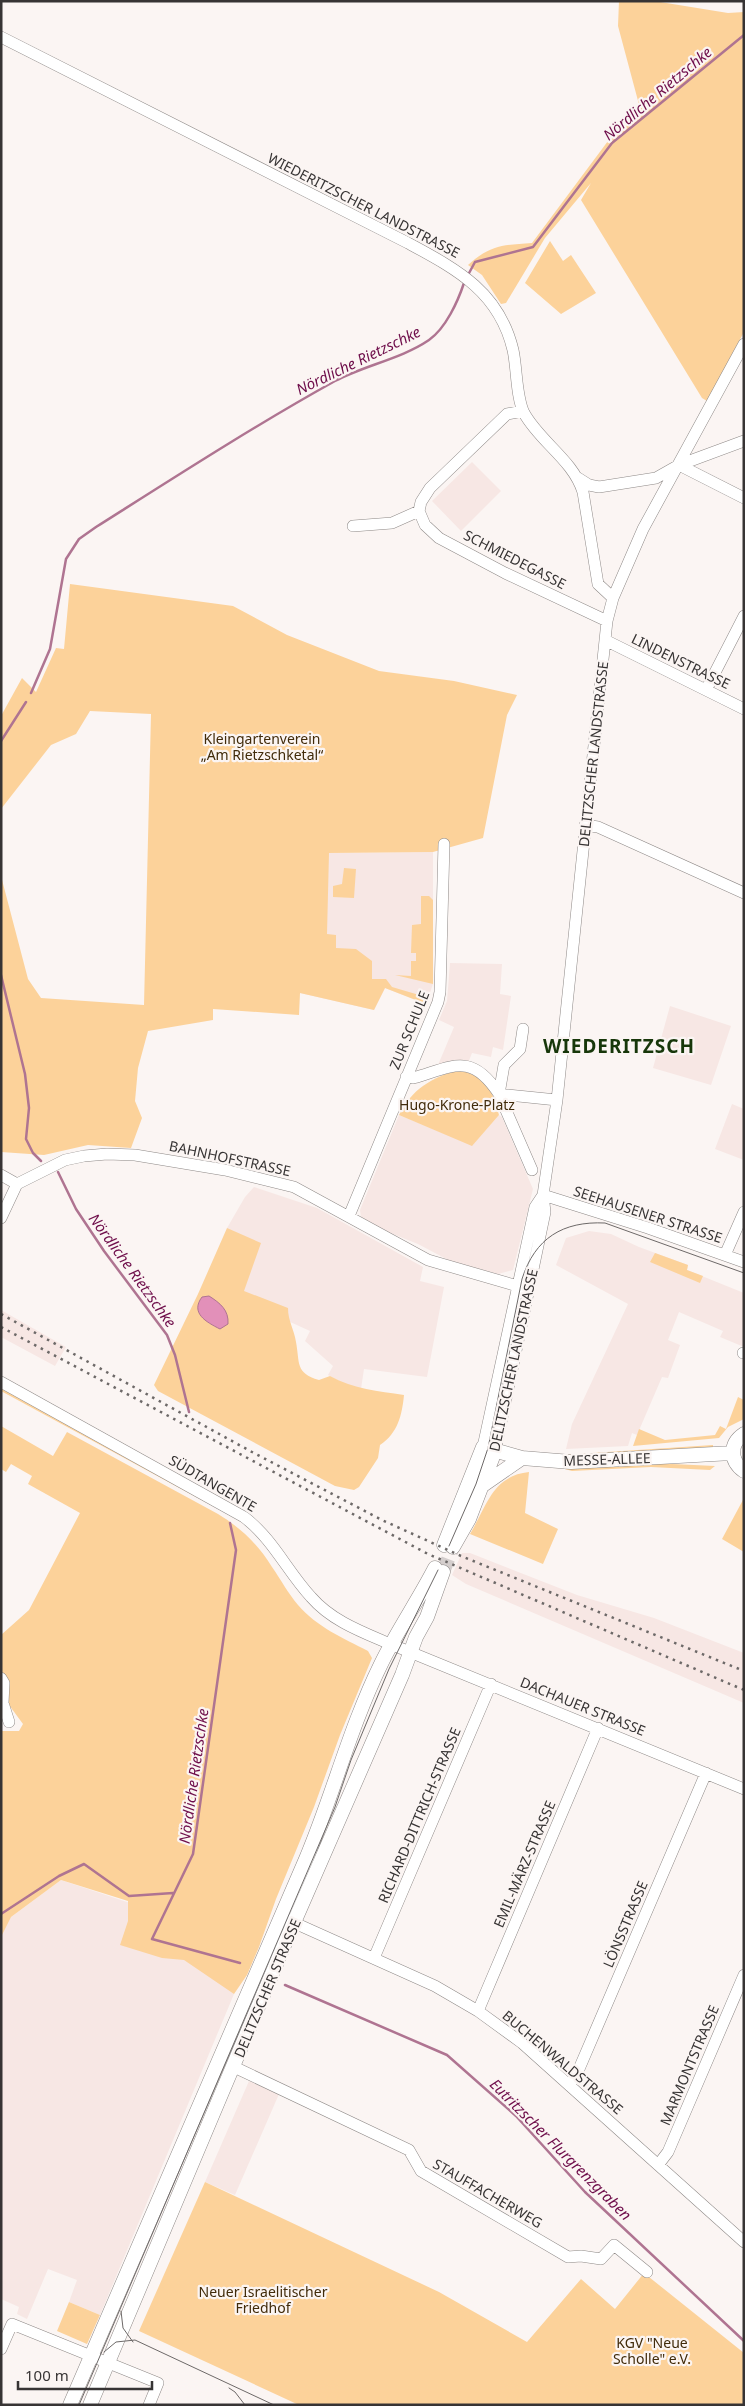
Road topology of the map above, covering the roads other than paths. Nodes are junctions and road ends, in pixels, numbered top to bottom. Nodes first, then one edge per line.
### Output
1 (1, 37) edge
2 (744, 344) edge
3 (523, 411) junction
4 (744, 441) edge
5 (679, 464) junction
6 (578, 478) junction
7 (744, 498) edge
8 (419, 511) junction
9 (353, 526) dead end
10 (613, 598) junction
11 (744, 616) edge
12 (607, 621) junction
13 (605, 640) junction
14 (706, 690) junction
15 (744, 709) edge
16 (586, 825) junction
17 (444, 844) dead end
18 (744, 893) edge
19 (523, 1029) dead end
20 (406, 1077) junction
21 (499, 1094) junction
22 (557, 1100) junction
23 (532, 1170) dead end
24 (1, 1175) edge
25 (17, 1184) junction
26 (543, 1195) junction
27 (744, 1212) edge
28 (349, 1216) junction
29 (1, 1218) edge
30 (725, 1255) junction
31 (744, 1262) edge
32 (522, 1287) junction
33 (1, 1382) edge
34 (744, 1434) edge
35 (489, 1449) junction
36 (732, 1454) junction
37 (522, 1458) junction
38 (744, 1471) edge
39 (483, 1485) junction
40 (391, 1644) junction
41 (410, 1652) junction
42 (1, 1678) edge
43 (491, 1684) junction
44 (9, 1722) dead end
45 (598, 1728) junction
46 (706, 1773) junction
47 (744, 1789) edge
48 (288, 1920) junction
49 (374, 1958) junction
50 (744, 1975) edge
51 (478, 2011) junction
52 (234, 2068) junction
53 (569, 2085) junction
54 (658, 2165) junction
55 (744, 2242) edge
56 (648, 2272) dead end
57 (1, 2349) edge
58 (93, 2356) junction
59 (108, 2362) junction
60 (70, 2405) edge
61 (90, 2405) edge
62 (149, 2405) edge

1 - 3 street, WIEDERITZSCHER LANDSTRASSE
2 - 5 street, DELITZSCHER LANDSTRASSE
3 - 6 street, WIEDERITZSCHER LANDSTRASSE
3 - 8 street
4 - 5 street
5 - 6 street
5 - 7 street
5 - 10 street, DELITZSCHER LANDSTRASSE
6 - 10 street, WIEDERITZSCHER LANDSTRASSE
8 - 9 street
8 - 12 street, SCHMIEDEGASSE
10 - 12 street, DELITZSCHER LANDSTRASSE
11 - 14 street
12 - 13 street, DELITZSCHER LANDSTRASSE
13 - 14 street, LINDENSTRASSE
13 - 16 street, DELITZSCHER LANDSTRASSE
14 - 15 street, LINDENSTRASSE
16 - 18 street
16 - 22 street, DELITZSCHER LANDSTRASSE
17 - 20 street, ZUR SCHULE
19 - 21 street
20 - 21 street
20 - 28 street, ZUR SCHULE
21 - 22 street
21 - 23 street
22 - 26 street, DELITZSCHER LANDSTRASSE
24 - 25 street
25 - 28 street, BAHNHOFSTRASSE
25 - 29 street
26 - 30 street, SEEHAUSENER STRASSE
26 - 32 street, DELITZSCHER LANDSTRASSE
27 - 30 street
28 - 32 street, BAHNHOFSTRASSE
30 - 31 street, SEEHAUSENER STRASSE
32 - 35 street, DELITZSCHER LANDSTRASSE
33 - 40 street, SÜDTANGENTE
34 - 36 main road
35 - 37 main road, MESSE-ALLEE
35 - 39 main road, DELITZSCHER LANDSTRASSE
35 - 39 main road, DELITZSCHER LANDSTRASSE
36 - 37 main road, MESSE-ALLEE
36 - 38 main road
37 - 39 main road
40 - 41 street, SÜDTANGENTE
40 - 41 main road, DELITZSCHER STRASSE
40 - 48 main road, DELITZSCHER STRASSE
41 - 43 street, DACHAUER STRASSE
41 - 48 main road, DELITZSCHER STRASSE
42 - 44 street
43 - 45 street, DACHAUER STRASSE
43 - 49 street, RICHARD-DITTRICH-STRASSE
45 - 46 street, DACHAUER STRASSE
45 - 51 street, EMIL-MÄRZ-STRASSE
46 - 47 street, DACHAUER STRASSE
46 - 53 street, LÖNSSTRASSE
48 - 49 street, BUCHENWALDSTRASSE
48 - 52 main road, DELITZSCHER STRASSE
48 - 58 main road, DELITZSCHER STRASSE
49 - 51 street, BUCHENWALDSTRASSE
50 - 54 street, MARMONTSTRASSE
51 - 53 street, BUCHENWALDSTRASSE
52 - 56 street, STAUFFACHERWEG
52 - 59 main road, DELITZSCHER STRASSE
53 - 54 street, BUCHENWALDSTRASSE
54 - 55 street, BUCHENWALDSTRASSE
57 - 58 street
58 - 59 street
58 - 60 main road, DELITZSCHER STRASSE
59 - 61 main road, DELITZSCHER STRASSE
59 - 62 street

